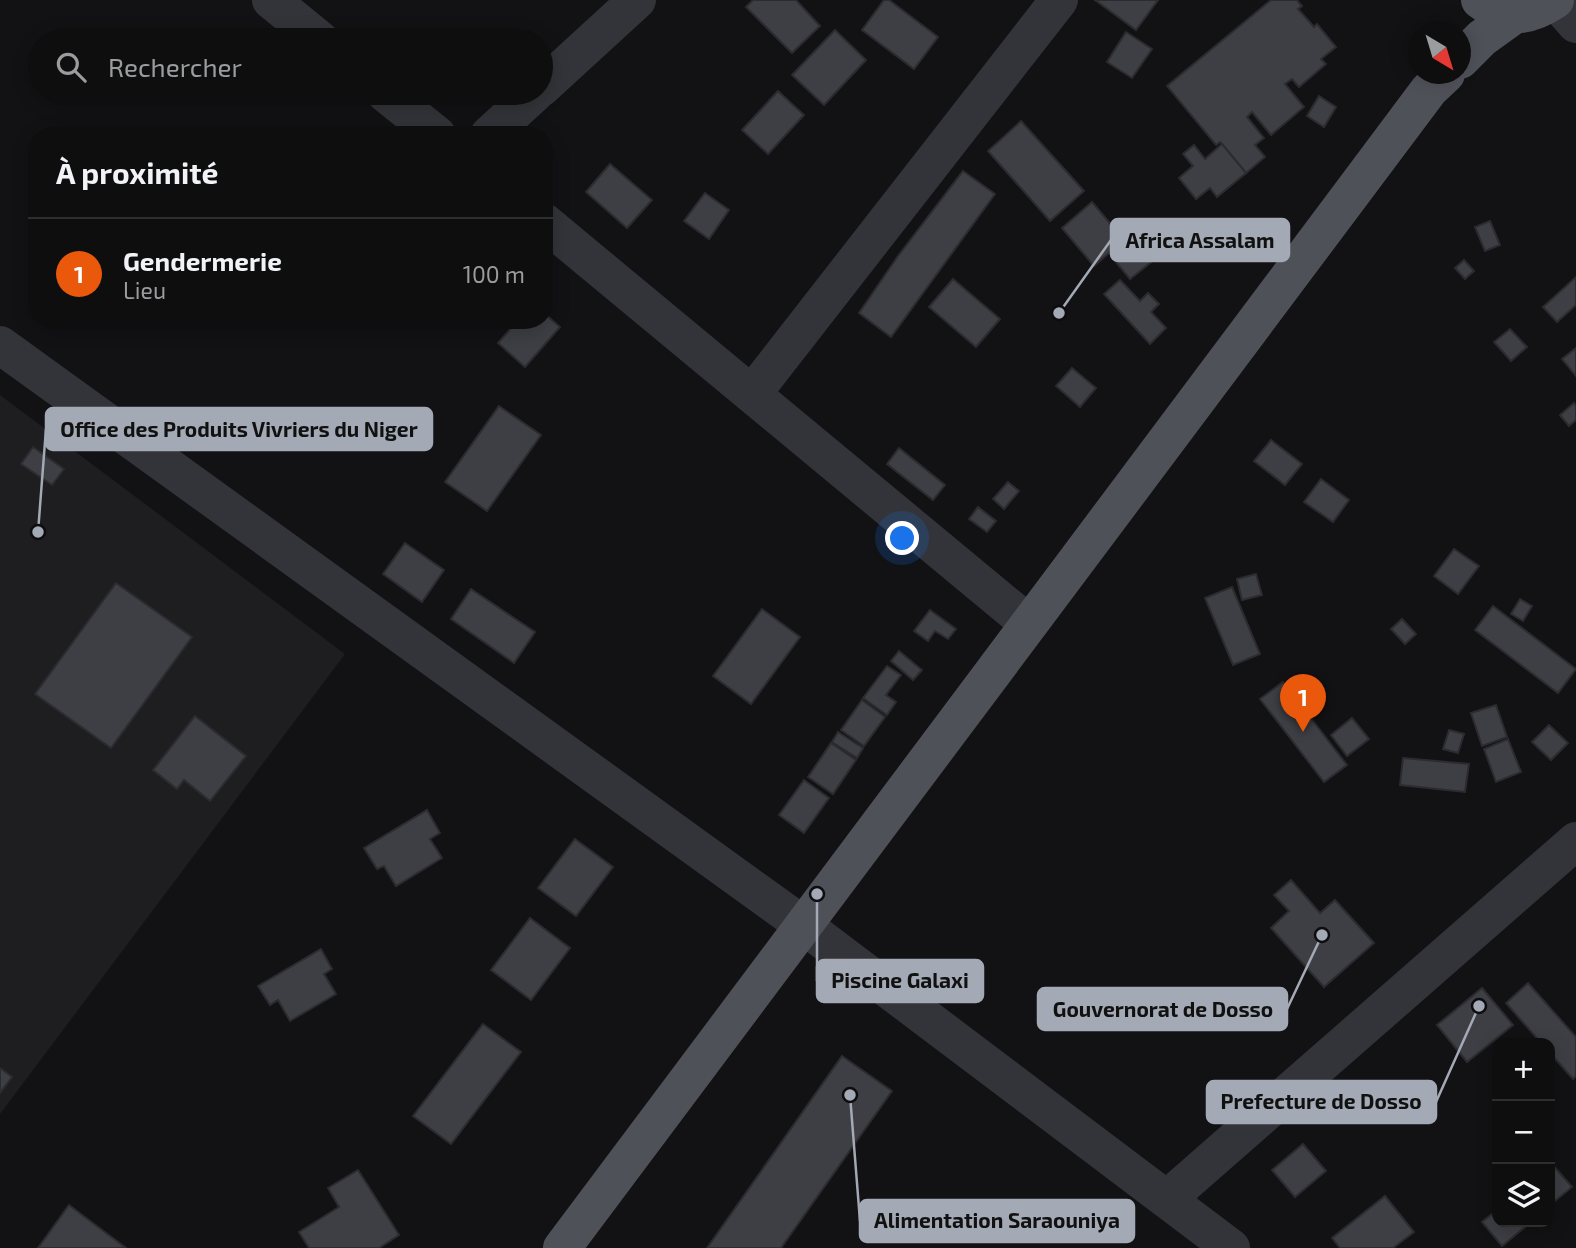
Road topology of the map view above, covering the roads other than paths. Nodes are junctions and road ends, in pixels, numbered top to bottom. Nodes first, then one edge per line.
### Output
1 (271, 0) edge
2 (637, 0) edge
3 (1059, 0) edge
4 (1462, 0) edge
5 (1480, 0) edge
6 (1555, 0) edge
7 (1514, 15) junction
8 (1459, 21) edge
9 (1576, 24) edge
10 (305, 28) edge
11 (1471, 50) edge
12 (553, 77) edge
13 (1433, 84) edge
14 (400, 105) edge
15 (522, 105) edge
16 (426, 126) edge
17 (499, 126) edge
18 (553, 229) edge
19 (0, 345) edge
20 (752, 394) junction
21 (1029, 624) junction
22 (1576, 841) edge
23 (803, 925) junction
24 (1167, 1199) junction
25 (562, 1248) edge
26 (1231, 1248) edge

1 - 10 street
2 - 12 street
3 - 20 street
4 - 8 main road
5 - 7 main road
6 - 7 main road
6 - 9 street
7 - 11 main road
13 - 21 main road
14 - 16 street
15 - 17 street
18 - 20 street
19 - 23 street
20 - 21 street
21 - 23 main road
22 - 24 street
23 - 24 street
23 - 25 main road
24 - 26 street

